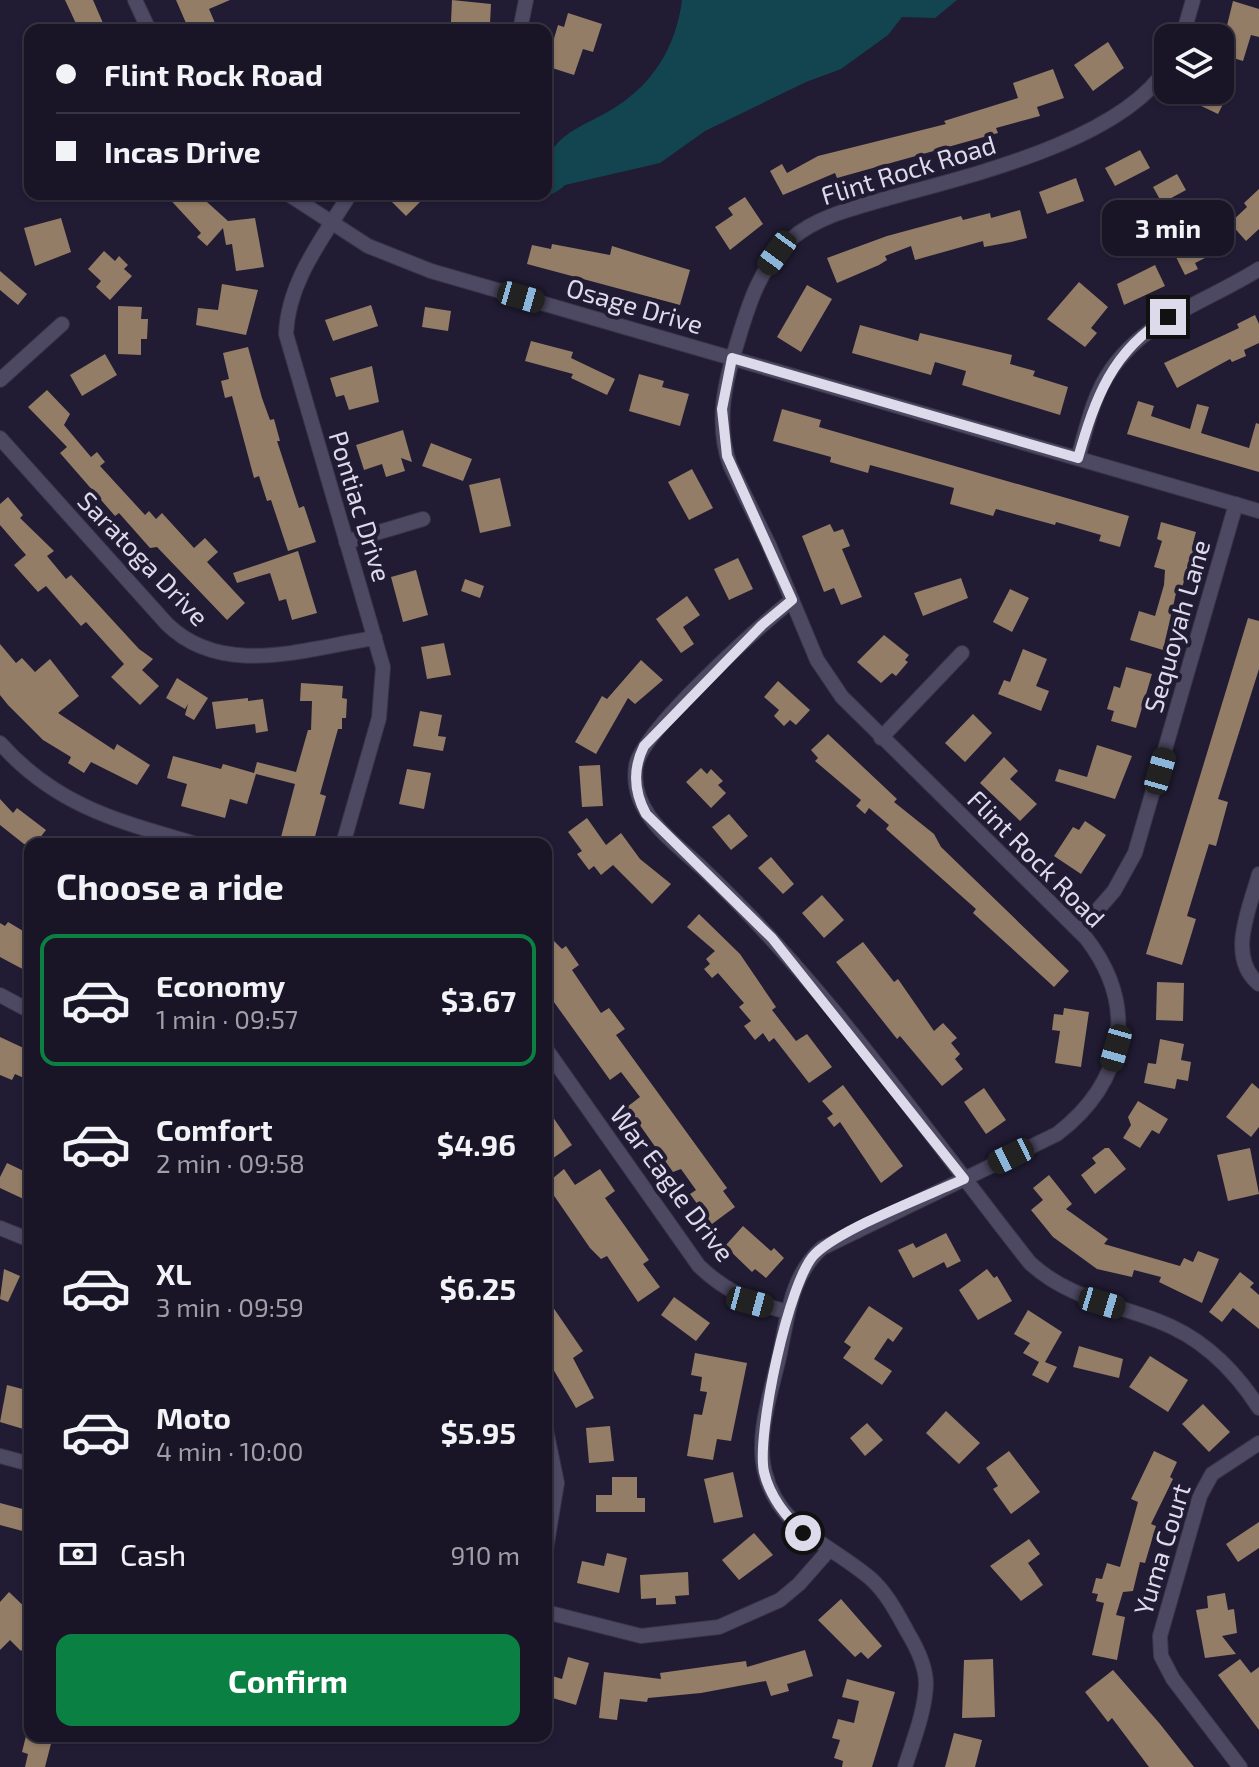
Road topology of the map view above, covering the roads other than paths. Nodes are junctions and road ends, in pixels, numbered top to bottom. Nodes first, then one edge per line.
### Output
1 (135, 0) edge
2 (526, 0) edge
3 (1193, 0) edge
4 (146, 24) edge
5 (521, 24) edge
6 (1186, 24) edge
7 (1154, 83) edge
8 (297, 200) edge
9 (346, 200) edge
10 (332, 224) junction
11 (1259, 269) edge
12 (62, 324) dead end
13 (732, 358) junction
14 (0, 380) edge
15 (0, 438) edge
16 (1078, 458) junction
17 (1236, 504) junction
18 (1259, 511) edge
19 (423, 519) dead end
20 (346, 542) junction
21 (792, 600) junction
22 (375, 638) junction
23 (962, 653) dead end
24 (881, 738) junction
25 (0, 743) edge
26 (175, 838) edge
27 (345, 838) edge
28 (1259, 874) edge
29 (1079, 931) junction
30 (1259, 984) edge
31 (0, 995) edge
32 (24, 1008) edge
33 (552, 1058) edge
34 (964, 1179) junction
35 (0, 1228) edge
36 (24, 1238) edge
37 (788, 1312) junction
38 (1259, 1408) edge
39 (1259, 1443) edge
40 (0, 1456) edge
41 (552, 1459) edge
42 (24, 1462) edge
43 (552, 1513) edge
44 (829, 1550) junction
45 (552, 1614) edge
46 (905, 1767) edge
47 (1240, 1767) edge

1 - 4 street
2 - 5 street
3 - 6 street
7 - 13 street, Flint Rock Road
8 - 10 street, Osage Drive
9 - 10 street, Pontiac Drive
10 - 13 street, Osage Drive
10 - 20 street, Pontiac Drive
11 - 16 street
12 - 14 street
13 - 16 street, Osage Drive
13 - 21 street, Flint Rock Road
15 - 22 street, Saratoga Drive
16 - 17 street, Osage Drive
17 - 18 street, Osage Drive
17 - 29 street, Sequoyah Lane
19 - 20 street
20 - 22 street, Pontiac Drive
21 - 24 street, Flint Rock Road
21 - 34 street
22 - 27 street, Pontiac Drive
23 - 24 street
24 - 29 street, Flint Rock Road
25 - 26 street
28 - 30 street
29 - 34 street, Flint Rock Road
31 - 32 street
33 - 37 street, War Eagle Drive
34 - 37 street, Flint Rock Road
34 - 38 street
35 - 36 street
37 - 44 street, Flint Rock Road
39 - 47 street, Yuma Court
40 - 42 street
41 - 43 street
44 - 45 street
44 - 46 street, Flint Rock Road

